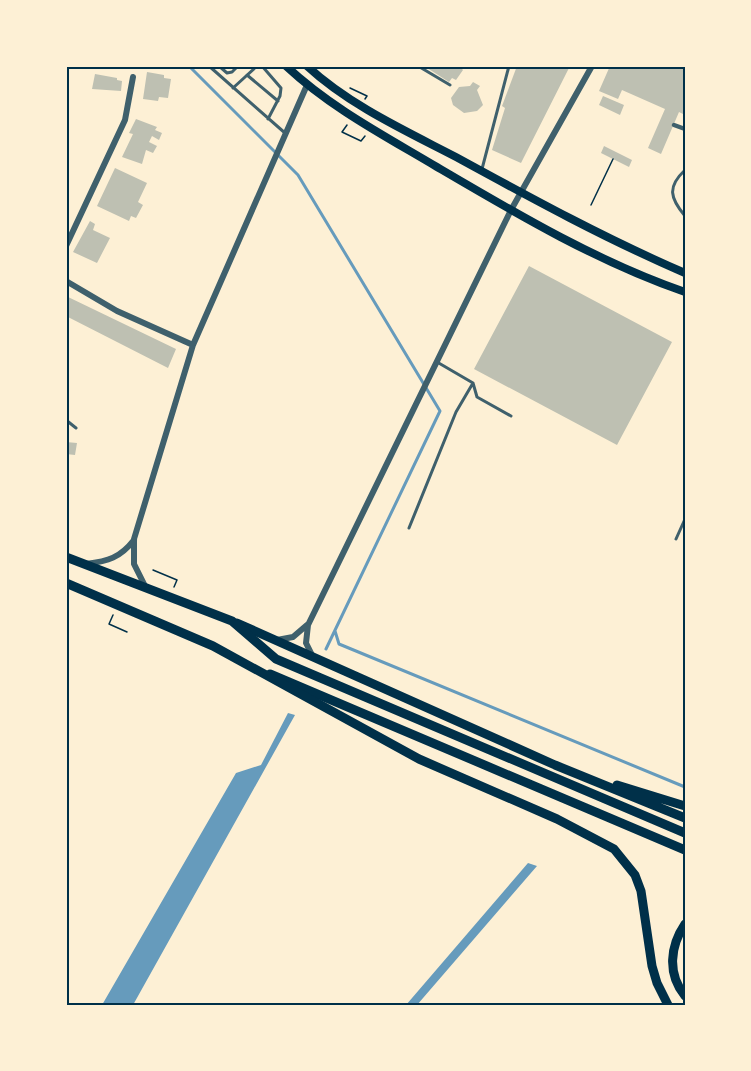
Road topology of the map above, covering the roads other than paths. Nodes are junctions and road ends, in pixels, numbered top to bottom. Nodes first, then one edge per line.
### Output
1 (209, 66) edge
2 (219, 66) edge
3 (238, 66) edge
4 (257, 66) edge
5 (262, 66) edge
6 (286, 66) edge
7 (307, 66) edge
8 (418, 66) edge
9 (509, 66) edge
10 (592, 66) edge
11 (247, 75) junction
12 (133, 77) dead end
13 (307, 85) junction
14 (450, 85) dead end
15 (233, 88) junction
16 (278, 101) junction
17 (268, 120) junction
18 (674, 125) dead end
19 (685, 129) edge
20 (285, 133) junction
21 (685, 170) edge
22 (482, 171) junction
23 (520, 192) junction
24 (511, 210) junction
25 (685, 216) edge
26 (66, 246) edge
27 (685, 273) edge
28 (66, 280) edge
29 (685, 292) edge
30 (193, 345) junction
31 (437, 362) junction
32 (473, 383) junction
33 (511, 416) dead end
34 (66, 420) edge
35 (76, 428) dead end
36 (685, 519) edge
37 (409, 528) dead end
38 (134, 539) junction
39 (676, 539) dead end
40 (66, 557) edge
41 (84, 564) junction
42 (66, 583) edge
43 (147, 589) junction
44 (232, 621) junction
45 (308, 625) junction
46 (273, 640) junction
47 (314, 658) junction
48 (250, 665) junction
49 (555, 765) junction
50 (685, 806) edge
51 (685, 818) edge
52 (685, 833) edge
53 (685, 850) edge
54 (685, 924) edge
55 (685, 996) edge
56 (668, 1005) edge

1 - 15 lane
2 - 3 lane
4 - 11 lane
5 - 16 lane
6 - 13 main road
7 - 22 main road
8 - 14 lane
9 - 22 lane
10 - 23 street
11 - 15 lane
11 - 16 lane
12 - 26 street
13 - 20 street
13 - 24 main road
15 - 17 lane
16 - 17 lane
17 - 20 lane
18 - 19 street
20 - 30 street
21 - 25 lane
22 - 23 main road
23 - 24 street
23 - 27 main road
24 - 29 main road
24 - 31 street
28 - 30 street
30 - 38 street
31 - 32 lane
31 - 45 street
32 - 33 lane
32 - 37 lane
34 - 35 lane
36 - 39 lane
38 - 41 street
38 - 43 street
40 - 41 main road
41 - 43 main road
42 - 48 main road
43 - 44 main road
44 - 46 main road
44 - 52 main road
45 - 46 street
45 - 47 street
46 - 47 main road
47 - 49 main road
48 - 53 main road
48 - 56 main road
49 - 50 main road
49 - 51 main road
54 - 55 main road

